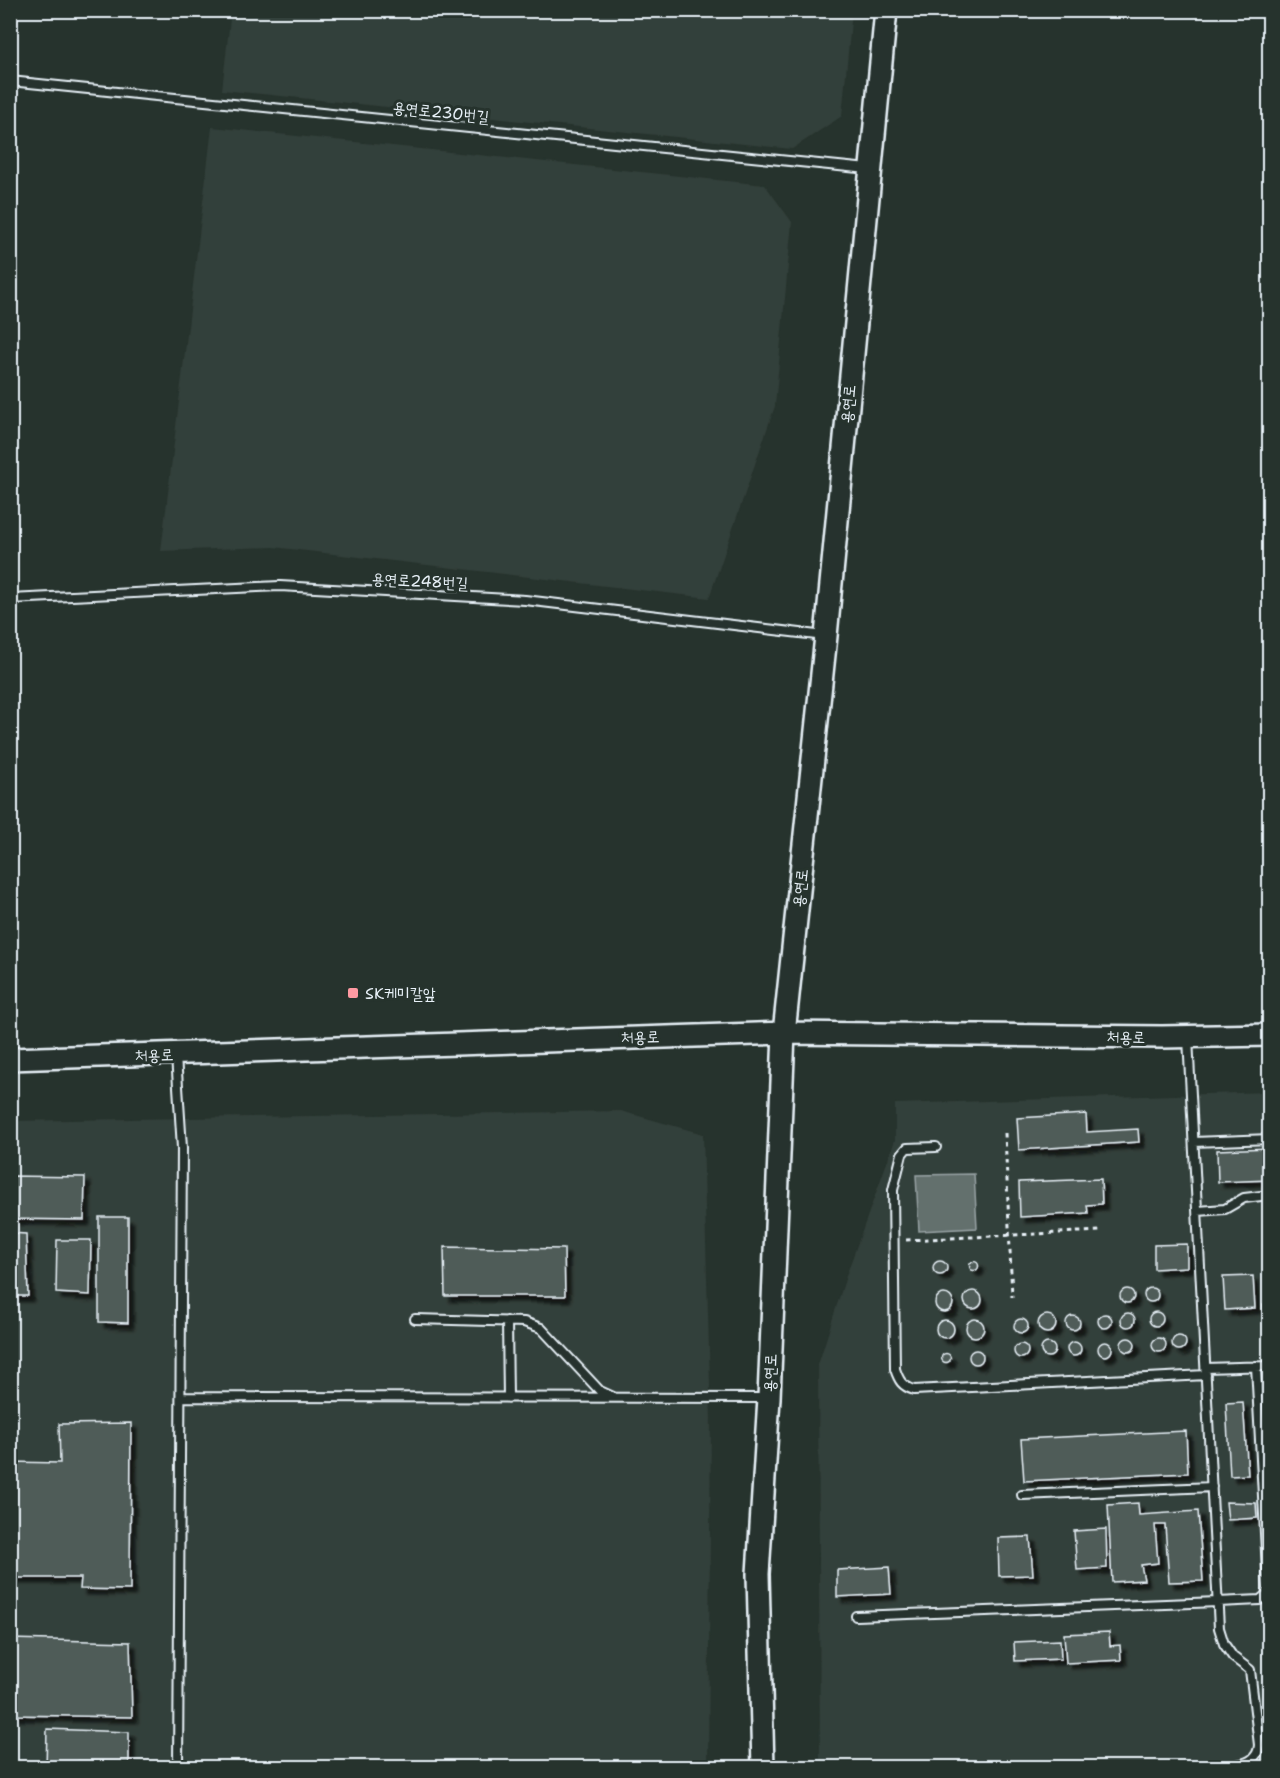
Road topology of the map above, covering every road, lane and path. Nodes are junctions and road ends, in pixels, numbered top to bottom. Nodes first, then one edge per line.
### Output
1 (886, 10) edge
2 (10, 81) edge
3 (869, 170) junction
4 (10, 599) edge
5 (826, 636) junction
6 (784, 1033) junction
7 (1269, 1035) edge
8 (1188, 1037) junction
9 (176, 1054) junction
10 (10, 1059) edge
11 (1005, 1133) dead end
12 (1269, 1139) edge
13 (1194, 1142) junction
14 (936, 1147) dead end
15 (1269, 1195) edge
16 (1198, 1211) junction
17 (1101, 1231) dead end
18 (1010, 1234) junction
19 (893, 1240) junction
20 (1012, 1297) dead end
21 (415, 1319) dead end
22 (507, 1322) junction
23 (1256, 1366) junction
24 (1269, 1366) edge
25 (1206, 1372) junction
26 (181, 1397) junction
27 (508, 1398) junction
28 (615, 1398) junction
29 (769, 1398) junction
30 (1212, 1487) junction
31 (1022, 1496) dead end
32 (1218, 1602) junction
33 (856, 1616) dead end
34 (178, 1767) edge
35 (763, 1767) edge
36 (1222, 1767) edge

1 - 3 street, 용연로
2 - 3 lane, 용연로230번길
3 - 5 street, 용연로
4 - 5 lane, 용연로248번길
5 - 6 street, 용연로
6 - 8 street, 처용로
6 - 9 street, 처용로
6 - 29 street, 용연로
7 - 8 street, 처용로
8 - 13 lane
9 - 10 street, 처용로
9 - 26 lane
11 - 18 path
12 - 13 lane
13 - 16 lane
14 - 19 lane
15 - 16 lane
16 - 25 lane
17 - 18 path
18 - 19 path
18 - 20 path
19 - 25 lane
21 - 22 lane
22 - 27 lane
22 - 28 lane
23 - 24 lane
23 - 25 lane
23 - 32 lane
25 - 30 lane
26 - 27 lane
26 - 34 lane
27 - 28 lane
28 - 29 lane
29 - 35 street, 용연로
30 - 31 lane
30 - 32 lane
32 - 33 lane
32 - 36 lane

